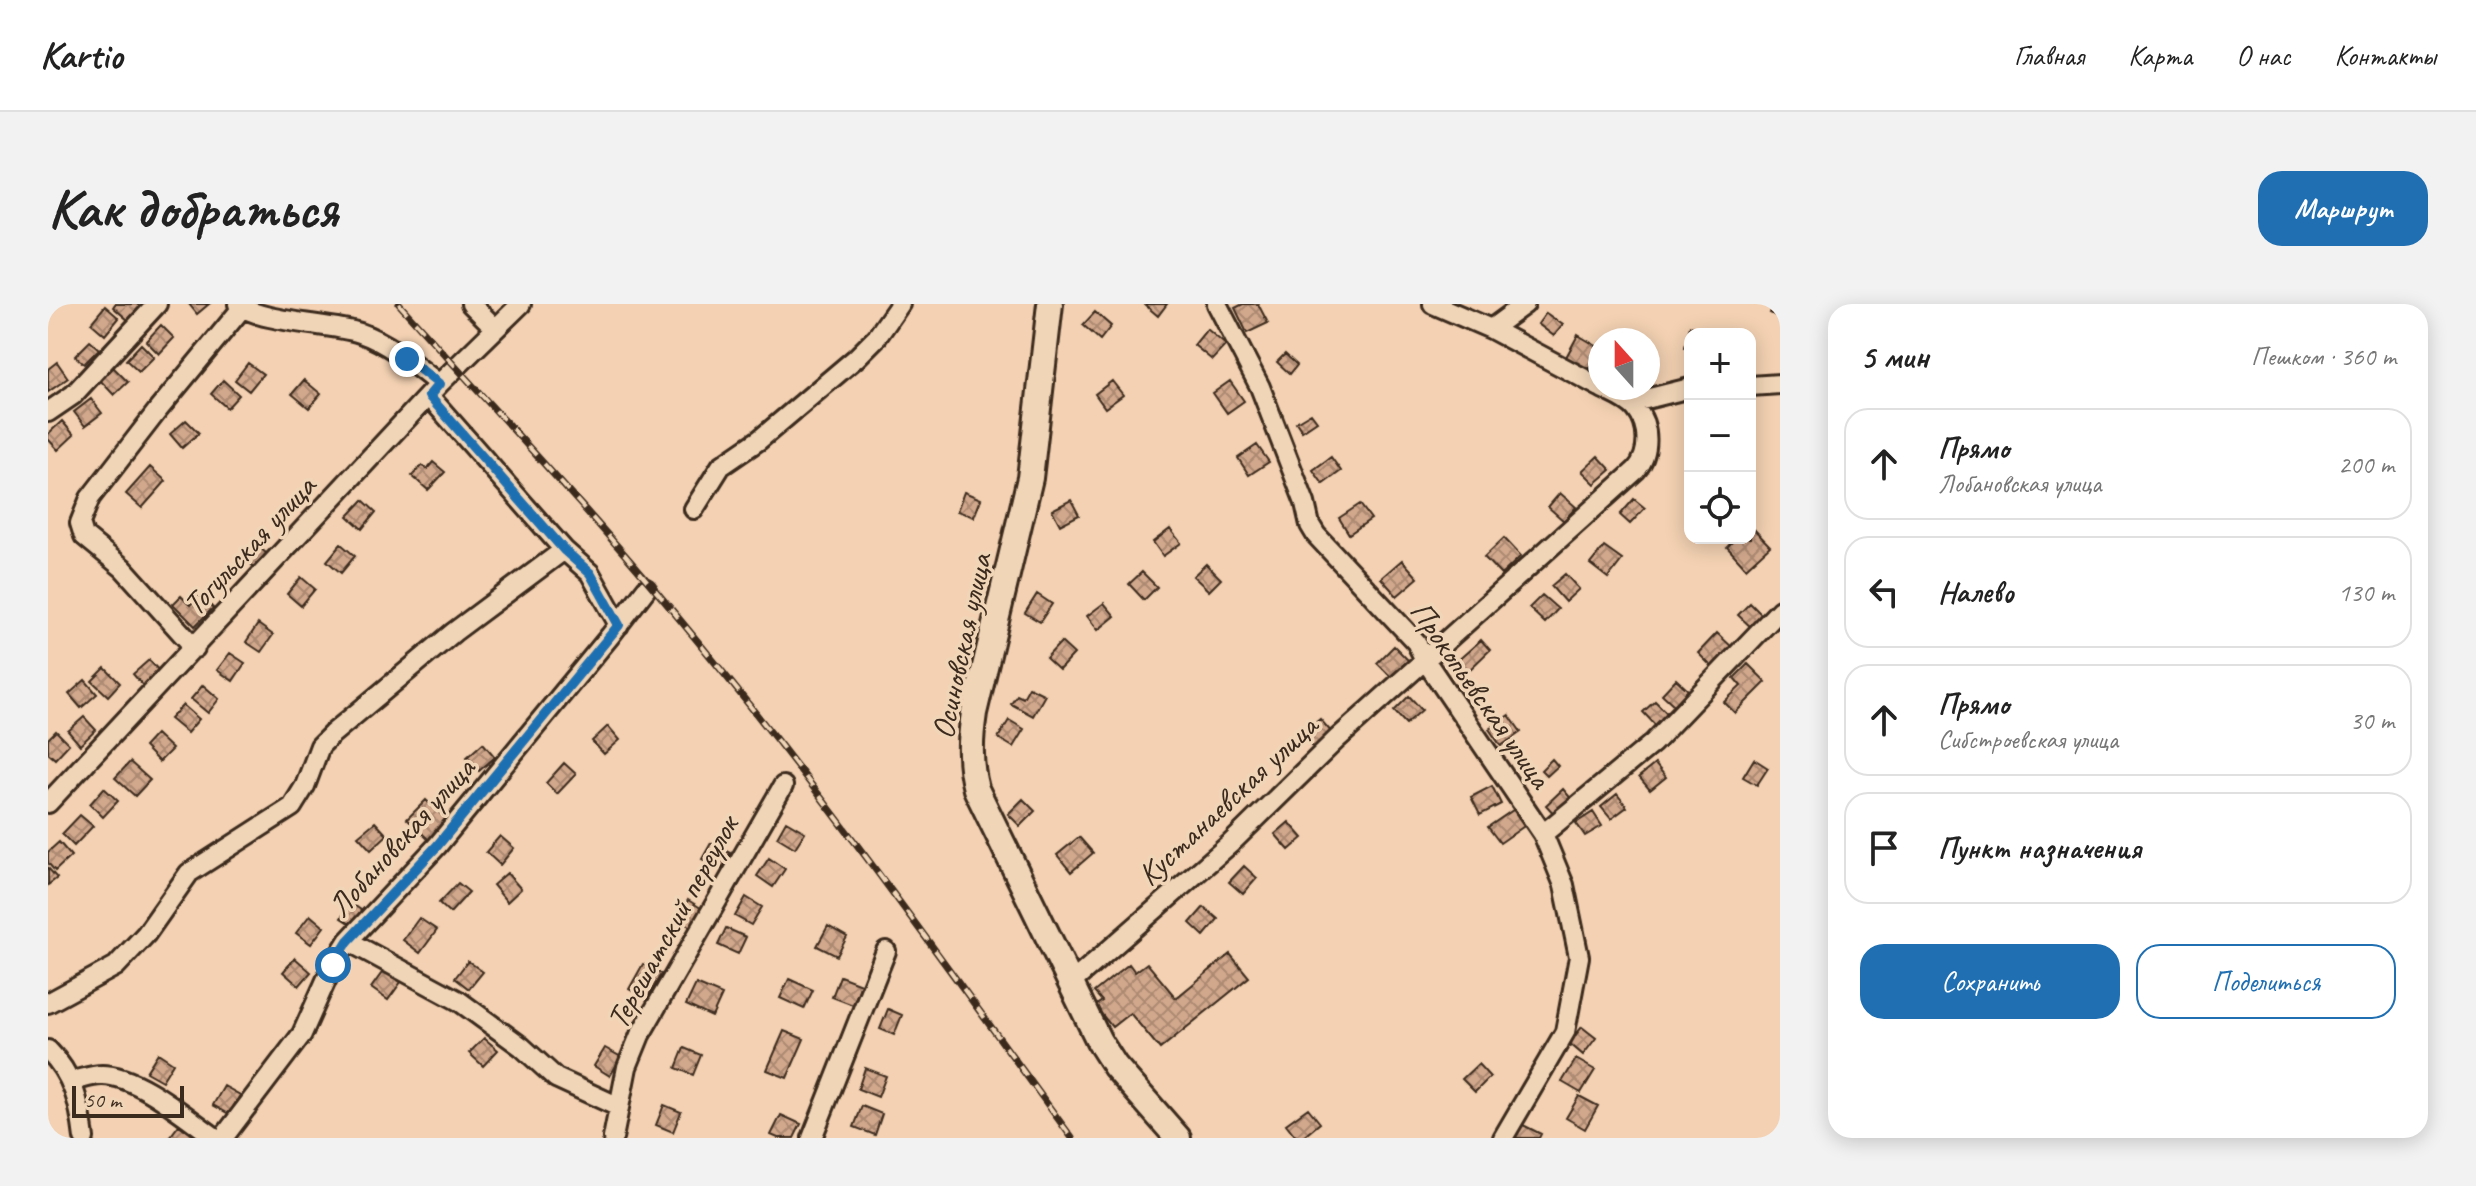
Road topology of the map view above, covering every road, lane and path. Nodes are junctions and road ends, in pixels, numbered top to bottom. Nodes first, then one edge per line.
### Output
1 (157, 304) edge
2 (471, 304) edge
3 (521, 304) edge
4 (900, 304) edge
5 (1050, 304) edge
6 (1217, 304) edge
7 (1433, 304) edge
8 (1525, 304) edge
9 (240, 306) edge
10 (495, 328) junction
11 (1491, 329) junction
12 (1588, 381) edge
13 (1780, 384) edge
14 (1756, 386) edge
15 (434, 390) junction
16 (1684, 390) edge
17 (1624, 400) edge
18 (1630, 403) junction
19 (48, 412) edge
20 (694, 509) dead end
21 (564, 550) junction
22 (646, 589) dead end
23 (1780, 610) edge
24 (619, 625) junction
25 (195, 648) junction
26 (1425, 660) junction
27 (783, 786) dead end
28 (48, 803) edge
29 (1543, 834) junction
30 (348, 941) junction
31 (886, 951) dead end
32 (1070, 984) junction
33 (48, 1003) edge
34 (48, 1050) edge
35 (72, 1081) junction
36 (619, 1107) junction
37 (84, 1138) edge
38 (216, 1138) edge
39 (223, 1138) edge
40 (613, 1138) edge
41 (812, 1138) edge
42 (1178, 1138) edge
43 (1503, 1138) edge

1 - 19 street
2 - 10 street
3 - 10 street, Тогульская улица
4 - 20 street
5 - 32 main road, Осиновская улица
6 - 26 street, Прокопьевская улица
7 - 11 street
8 - 11 street
9 - 15 street
9 - 25 street
10 - 15 street, Тогульская улица
11 - 12 street
13 - 14 street
15 - 21 street
15 - 25 street, Тогульская улица
16 - 18 street
17 - 18 street
18 - 26 street, Кустанаевская улица
21 - 24 street
21 - 33 street
22 - 24 street, Лобановская улица
23 - 29 street, Прокопьевская улица
24 - 30 street, Лобановская улица
25 - 28 street, Тогульская улица
26 - 29 street, Прокопьевская улица
26 - 32 street, Кустанаевская улица
27 - 36 street, Терешатский переулок
29 - 43 street
30 - 36 street
30 - 39 street, Лобановская улица
31 - 41 street
32 - 42 main road, Осиновская улица
34 - 35 street
35 - 37 street
35 - 38 street
36 - 40 street, Терешатский переулок

